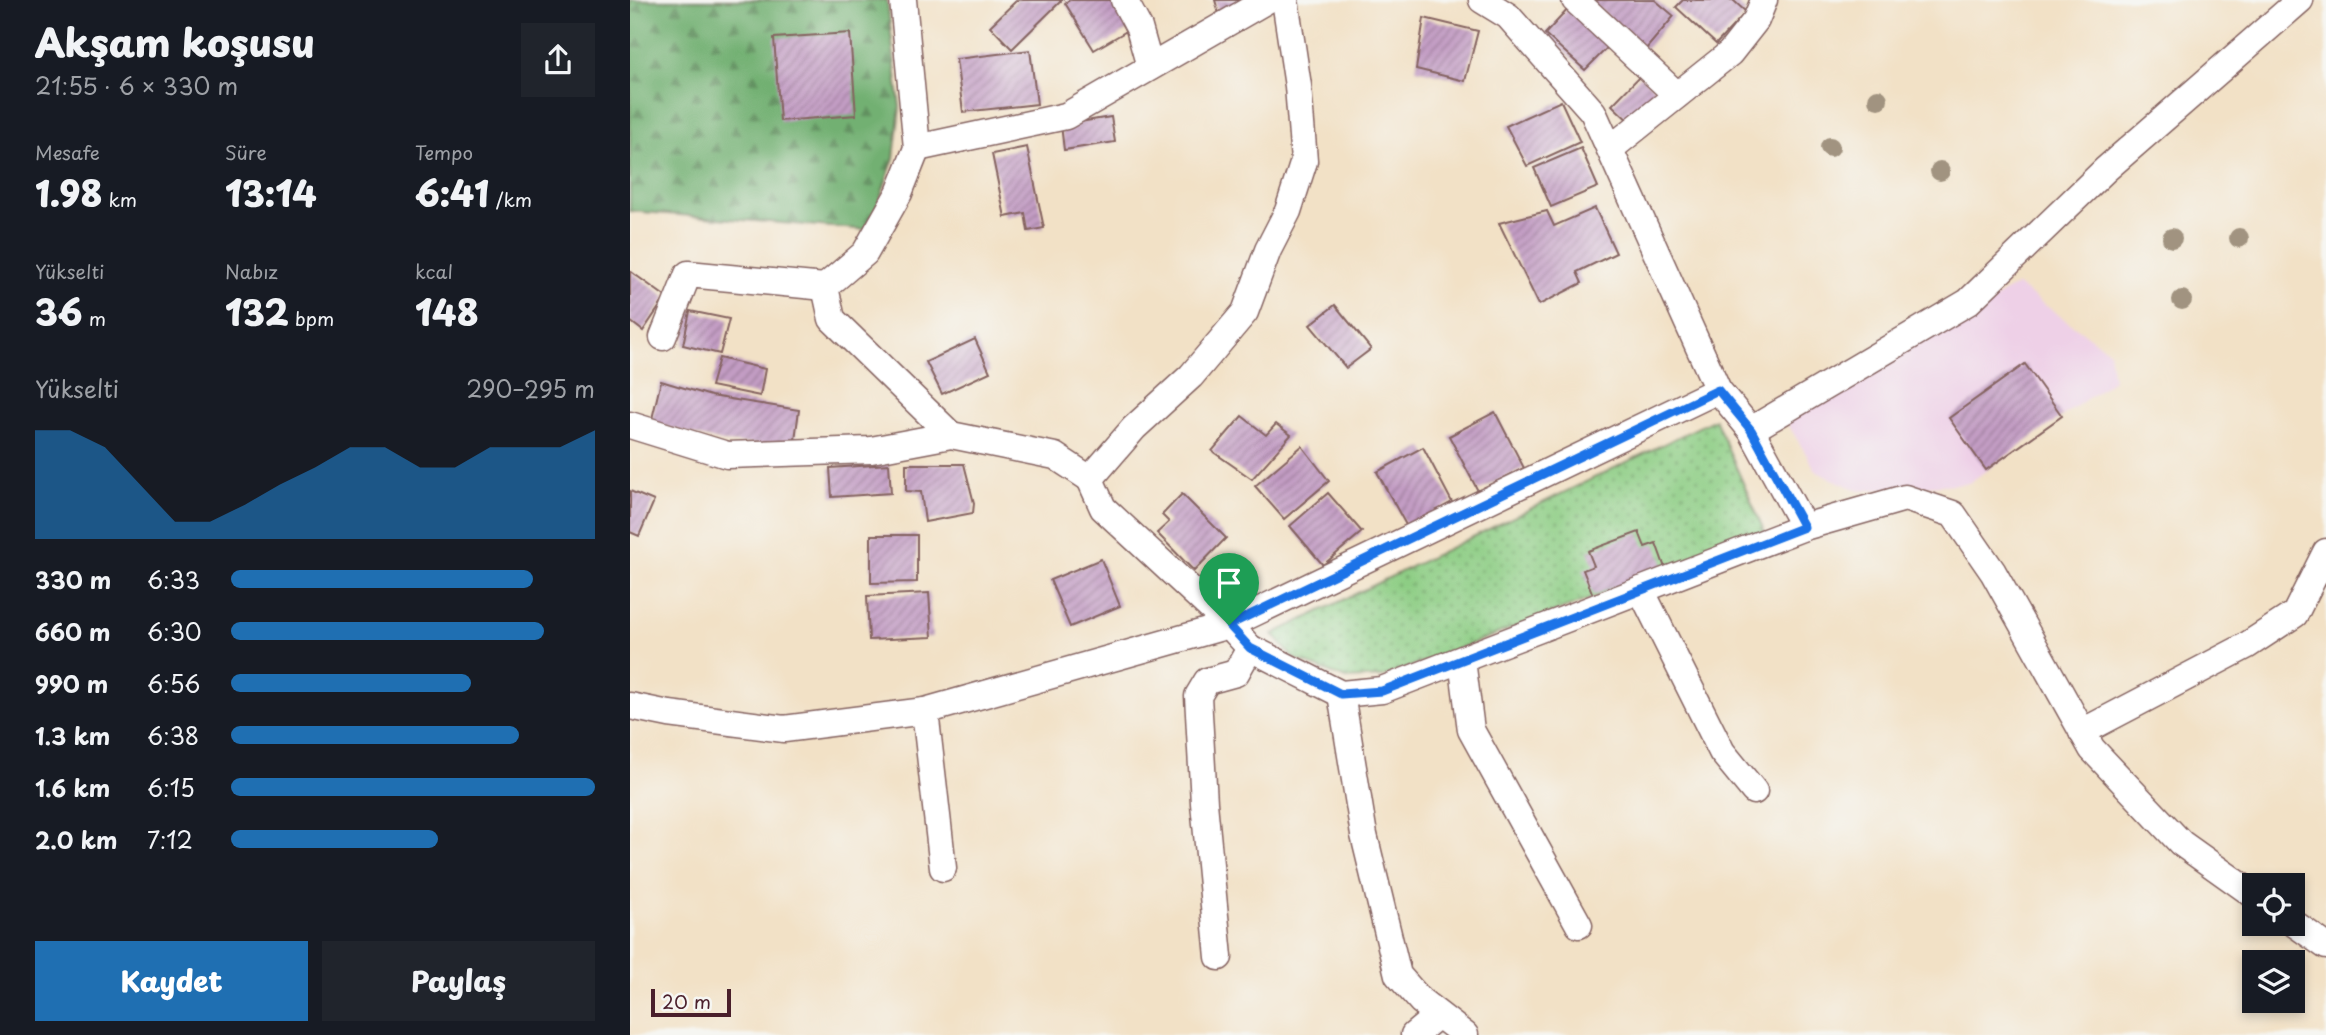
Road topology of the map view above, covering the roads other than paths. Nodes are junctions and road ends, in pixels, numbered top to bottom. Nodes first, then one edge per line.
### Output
1 (903, 0) edge
2 (1124, 0) edge
3 (1267, 0) edge
4 (1285, 0) edge
5 (1482, 0) edge
6 (1575, 0) edge
7 (1764, 0) edge
8 (2300, 0) edge
9 (1150, 67) junction
10 (1677, 95) junction
11 (917, 148) junction
12 (1610, 149) junction
13 (825, 287) junction
14 (663, 337) dead end
15 (1718, 390) junction
16 (630, 425) edge
17 (1751, 430) junction
18 (951, 435) junction
19 (1090, 479) junction
20 (1804, 527) junction
21 (2326, 552) edge
22 (1642, 590) junction
23 (1229, 625) junction
24 (1250, 648) junction
25 (1462, 660) junction
26 (1341, 694) junction
27 (630, 706) edge
28 (925, 710) junction
29 (2082, 732) junction
30 (1755, 792) dead end
31 (943, 867) dead end
32 (2242, 886) edge
33 (1579, 925) dead end
34 (2305, 931) edge
35 (2326, 946) edge
36 (1219, 957) dead end
37 (1438, 1015) junction
38 (1414, 1035) edge
39 (1465, 1035) edge

1 - 11 street
2 - 9 street
3 - 9 street
4 - 19 street
5 - 12 street
6 - 10 street
7 - 10 street
8 - 17 street
9 - 11 street
10 - 12 street
11 - 13 street
12 - 15 street
13 - 14 street
13 - 18 street
15 - 17 street
15 - 23 street
16 - 18 street
17 - 20 street
18 - 19 street
19 - 23 street
20 - 22 street
20 - 29 street
21 - 29 street
22 - 25 street
22 - 30 street
23 - 24 street
23 - 28 street
24 - 26 street
24 - 36 street
25 - 26 street
25 - 33 street
26 - 37 street
27 - 28 street
28 - 31 street
29 - 32 street
34 - 35 street
37 - 38 street
37 - 39 street

